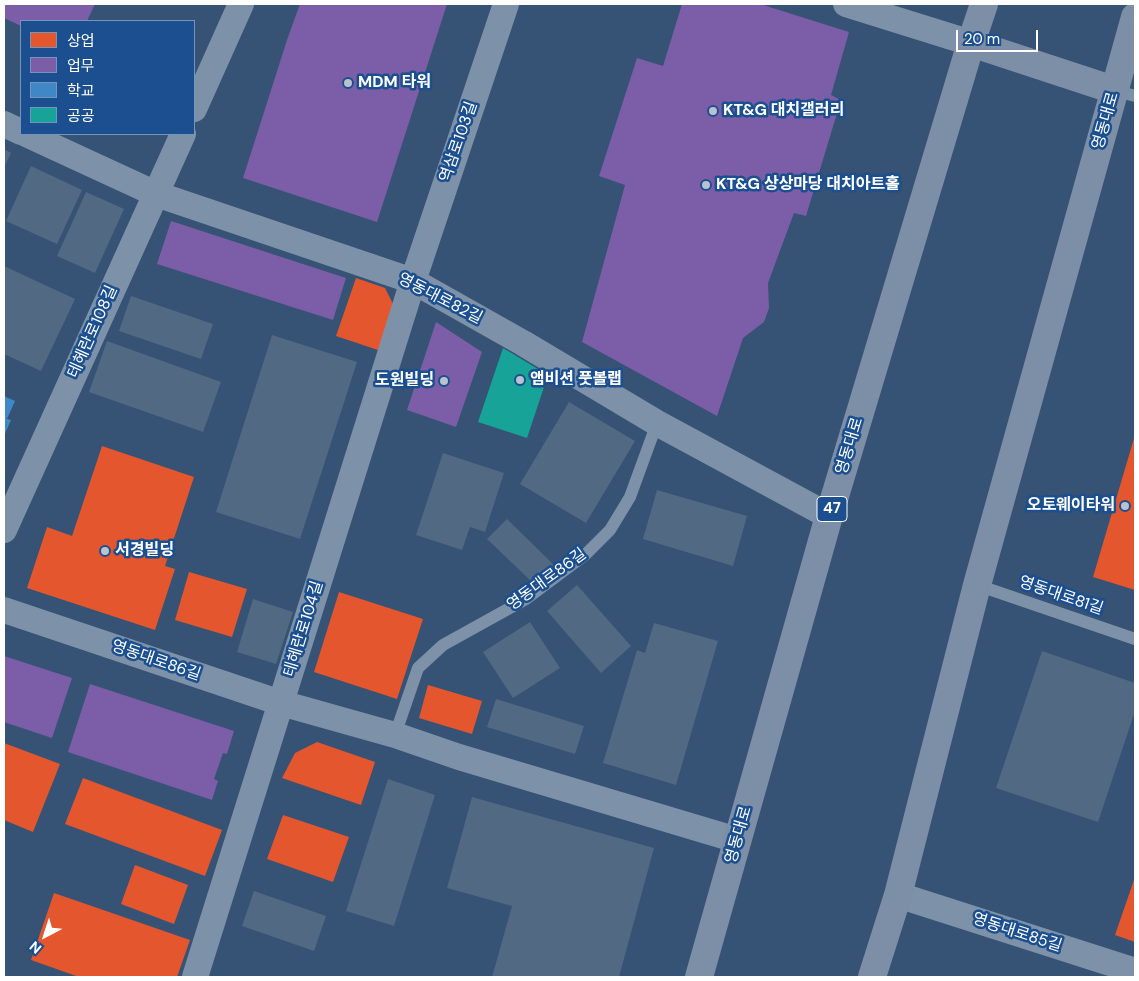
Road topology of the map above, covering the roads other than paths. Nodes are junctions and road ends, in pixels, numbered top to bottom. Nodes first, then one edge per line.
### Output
1 (241, 4) edge
2 (506, 4) edge
3 (846, 4) edge
4 (984, 4) edge
5 (1135, 17) edge
6 (971, 43) junction
7 (1125, 93) edge
8 (195, 108) edge
9 (4, 124) edge
10 (20, 132) edge
11 (28, 135) edge
12 (183, 135) edge
13 (156, 194) junction
14 (413, 281) junction
15 (657, 423) junction
16 (830, 516) junction
17 (4, 530) edge
18 (977, 585) junction
19 (4, 610) edge
20 (1135, 639) edge
21 (281, 703) junction
22 (395, 735) junction
23 (737, 840) junction
24 (898, 895) junction
25 (1135, 971) edge
26 (195, 977) edge
27 (699, 977) edge
28 (872, 977) edge

1 - 8 street
2 - 14 street, 역삼로103길
3 - 6 street
4 - 6 main road, 영동대로 / 47
5 - 7 main road, 영동대로
6 - 7 main road
6 - 16 main road, 영동대로 / 47
7 - 18 main road, 영동대로
9 - 10 street
11 - 13 street, 영동대로82길
12 - 13 street, 테헤란로108길
13 - 14 street, 영동대로82길
13 - 17 street, 테헤란로108길
14 - 15 street, 영동대로82길
14 - 21 street, 테헤란로104길
15 - 16 street, 영동대로82길
15 - 22 lane, 영동대로86길
16 - 23 main road, 영동대로 / 47
18 - 20 lane, 영동대로81길
18 - 24 main road, 영동대로
19 - 21 street, 영동대로86길
21 - 22 street, 영동대로86길
21 - 26 street, 테헤란로104길
22 - 23 street, 영동대로86길
23 - 27 main road, 영동대로 / 47
24 - 25 street, 영동대로85길
24 - 28 main road, 영동대로

